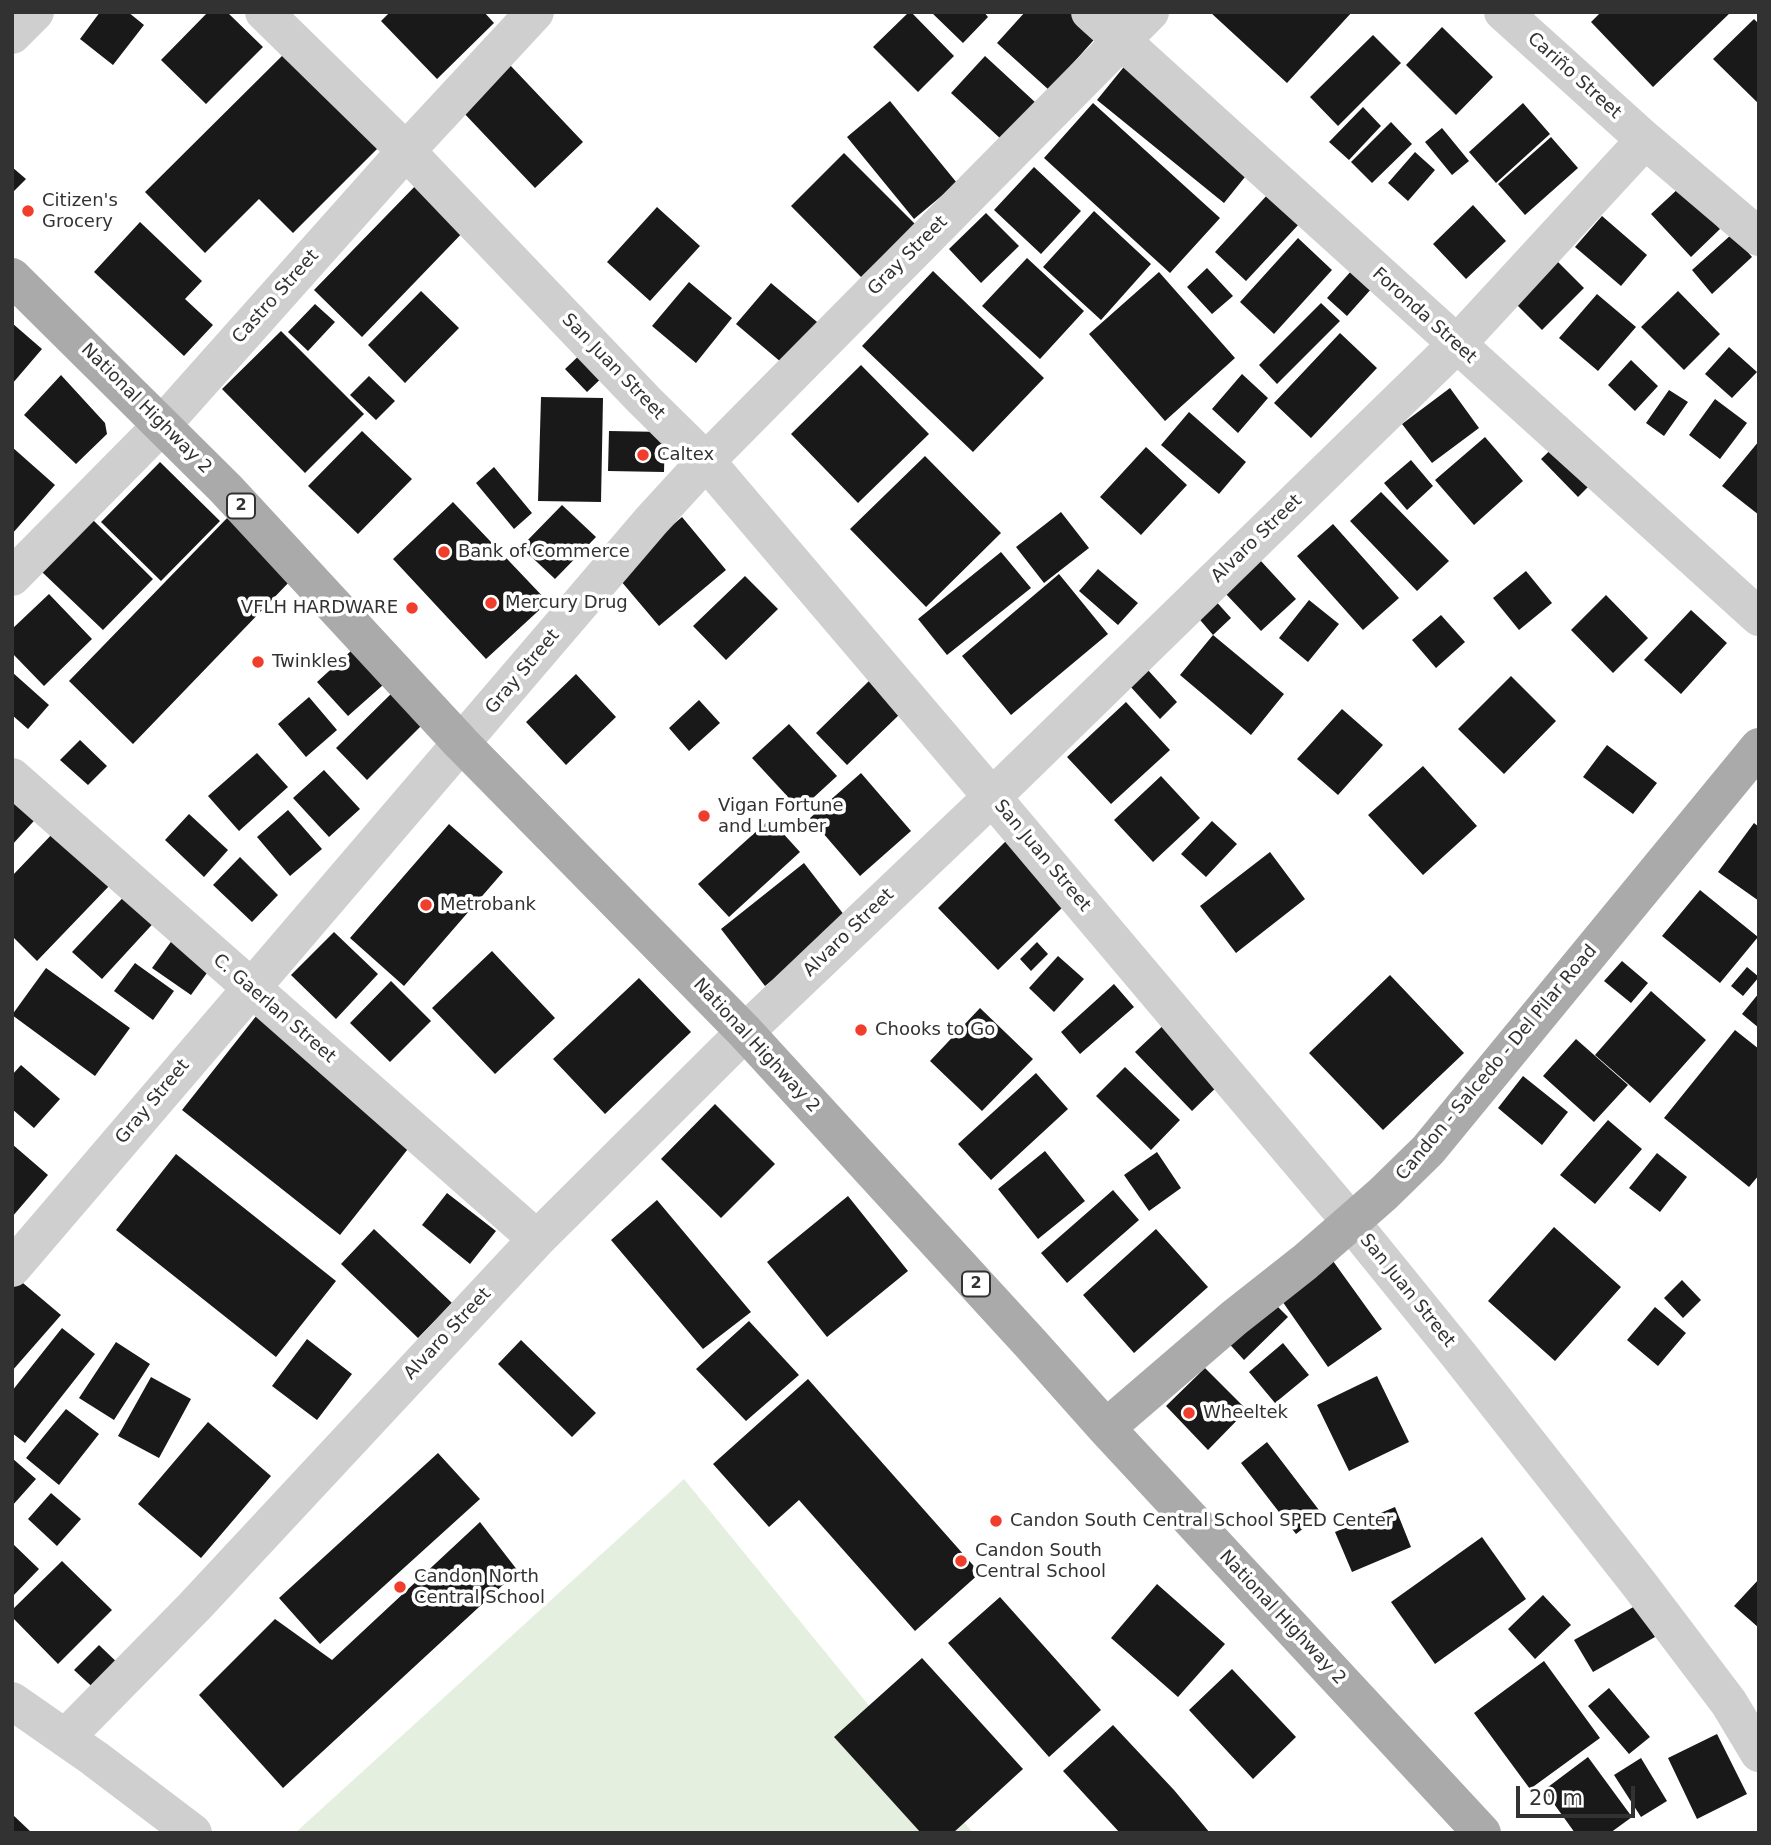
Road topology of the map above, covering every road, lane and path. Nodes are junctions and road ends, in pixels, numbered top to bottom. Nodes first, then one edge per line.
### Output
1 (35, 12) edge
2 (264, 12) edge
3 (535, 12) edge
4 (1090, 12) edge
5 (1150, 12) edge
6 (1503, 12) edge
7 (12, 35) edge
8 (1122, 41) junction
9 (1645, 140) junction
10 (406, 151) junction
11 (1759, 237) edge
12 (12, 277) edge
13 (1456, 345) junction
14 (162, 425) junction
15 (706, 461) junction
16 (12, 577) edge
17 (1759, 617) edge
18 (461, 743) junction
19 (1759, 747) edge
20 (12, 777) edge
21 (992, 797) junction
22 (250, 988) junction
23 (745, 1032) junction
24 (1351, 1222) junction
25 (537, 1239) junction
26 (12, 1268) edge
27 (1107, 1428) junction
28 (12, 1701) edge
29 (65, 1738) junction
30 (1759, 1753) edge
31 (193, 1833) edge
32 (1482, 1833) edge

1 - 7 street
2 - 10 street, San Juan Street
3 - 10 street, Castro Street
4 - 8 street, Foronda Street
5 - 8 street, Gray Street
6 - 9 street, Cariño Street
8 - 13 street, Foronda Street
8 - 15 street, Gray Street
9 - 11 street, Cariño Street
9 - 13 street, Alvaro Street
10 - 14 street, Castro Street
10 - 15 street, San Juan Street
12 - 14 main road, National Highway 2 / 2
13 - 17 street, Foronda Street
13 - 21 street, Alvaro Street
14 - 16 street, Castro Street
14 - 18 main road, National Highway 2 / 2
15 - 18 street, Gray Street
15 - 21 street, San Juan Street
18 - 22 street, Gray Street
18 - 23 main road, National Highway 2 / 2
19 - 24 main road, Candon - Salcedo - Del Pilar Road
20 - 22 street, C. Gaerlan Street
21 - 23 street, Alvaro Street
21 - 24 street, San Juan Street
22 - 25 street, C. Gaerlan Street
22 - 26 street, Gray Street
23 - 25 street, Alvaro Street
23 - 27 main road, National Highway 2 / 2
24 - 27 main road, Candon - Salcedo - Del Pilar Road
24 - 30 street, San Juan Street
25 - 29 street, Alvaro Street
27 - 32 main road, National Highway 2 / 2
28 - 29 street
29 - 31 street

